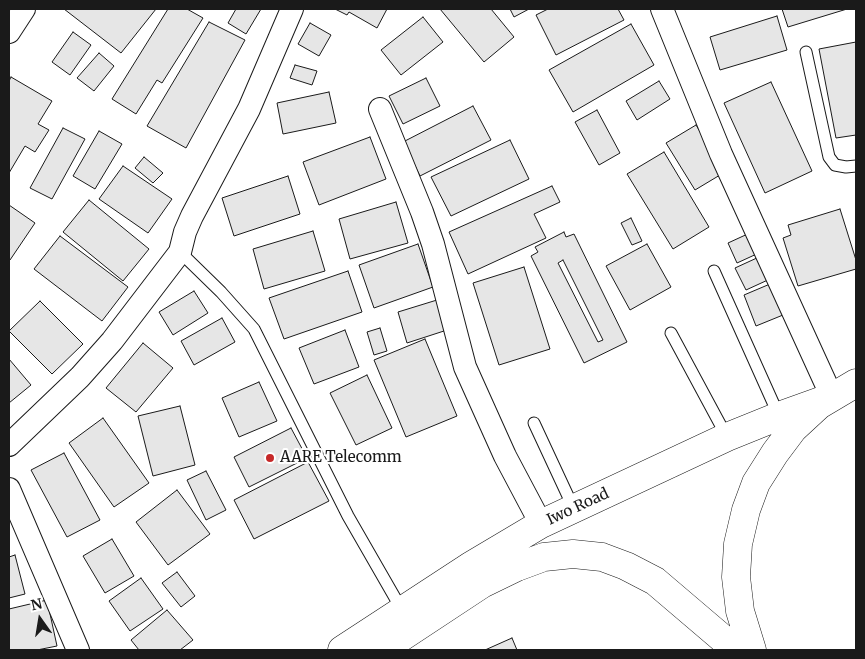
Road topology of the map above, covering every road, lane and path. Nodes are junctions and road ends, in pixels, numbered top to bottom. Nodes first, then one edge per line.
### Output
1 (24, 9) edge
2 (292, 9) edge
3 (662, 9) edge
4 (9, 32) edge
5 (806, 52) dead end
6 (380, 109) dead end
7 (856, 166) edge
8 (180, 252) junction
9 (714, 271) dead end
10 (672, 333) dead end
11 (856, 383) edge
12 (832, 397) junction
13 (779, 416) junction
14 (534, 423) dead end
15 (727, 437) junction
16 (9, 445) edge
17 (9, 489) edge
18 (574, 509) junction
19 (541, 524) junction
20 (402, 610) junction
21 (78, 650) edge
22 (342, 650) edge
23 (382, 650) edge
24 (736, 650) edge
25 (752, 650) edge

1 - 4 street
2 - 8 street
3 - 12 street
5 - 7 lane
6 - 19 street
8 - 16 street
8 - 20 lane
9 - 13 lane
10 - 15 lane
11 - 12 highway
12 - 13 highway, Iwo Road
12 - 25 highway
13 - 15 highway, Iwo Road
14 - 18 lane
15 - 18 highway, Iwo Road
17 - 21 street
18 - 19 highway, Iwo Road
19 - 20 highway, Iwo Road
20 - 22 highway, Iwo Road
23 - 24 highway

